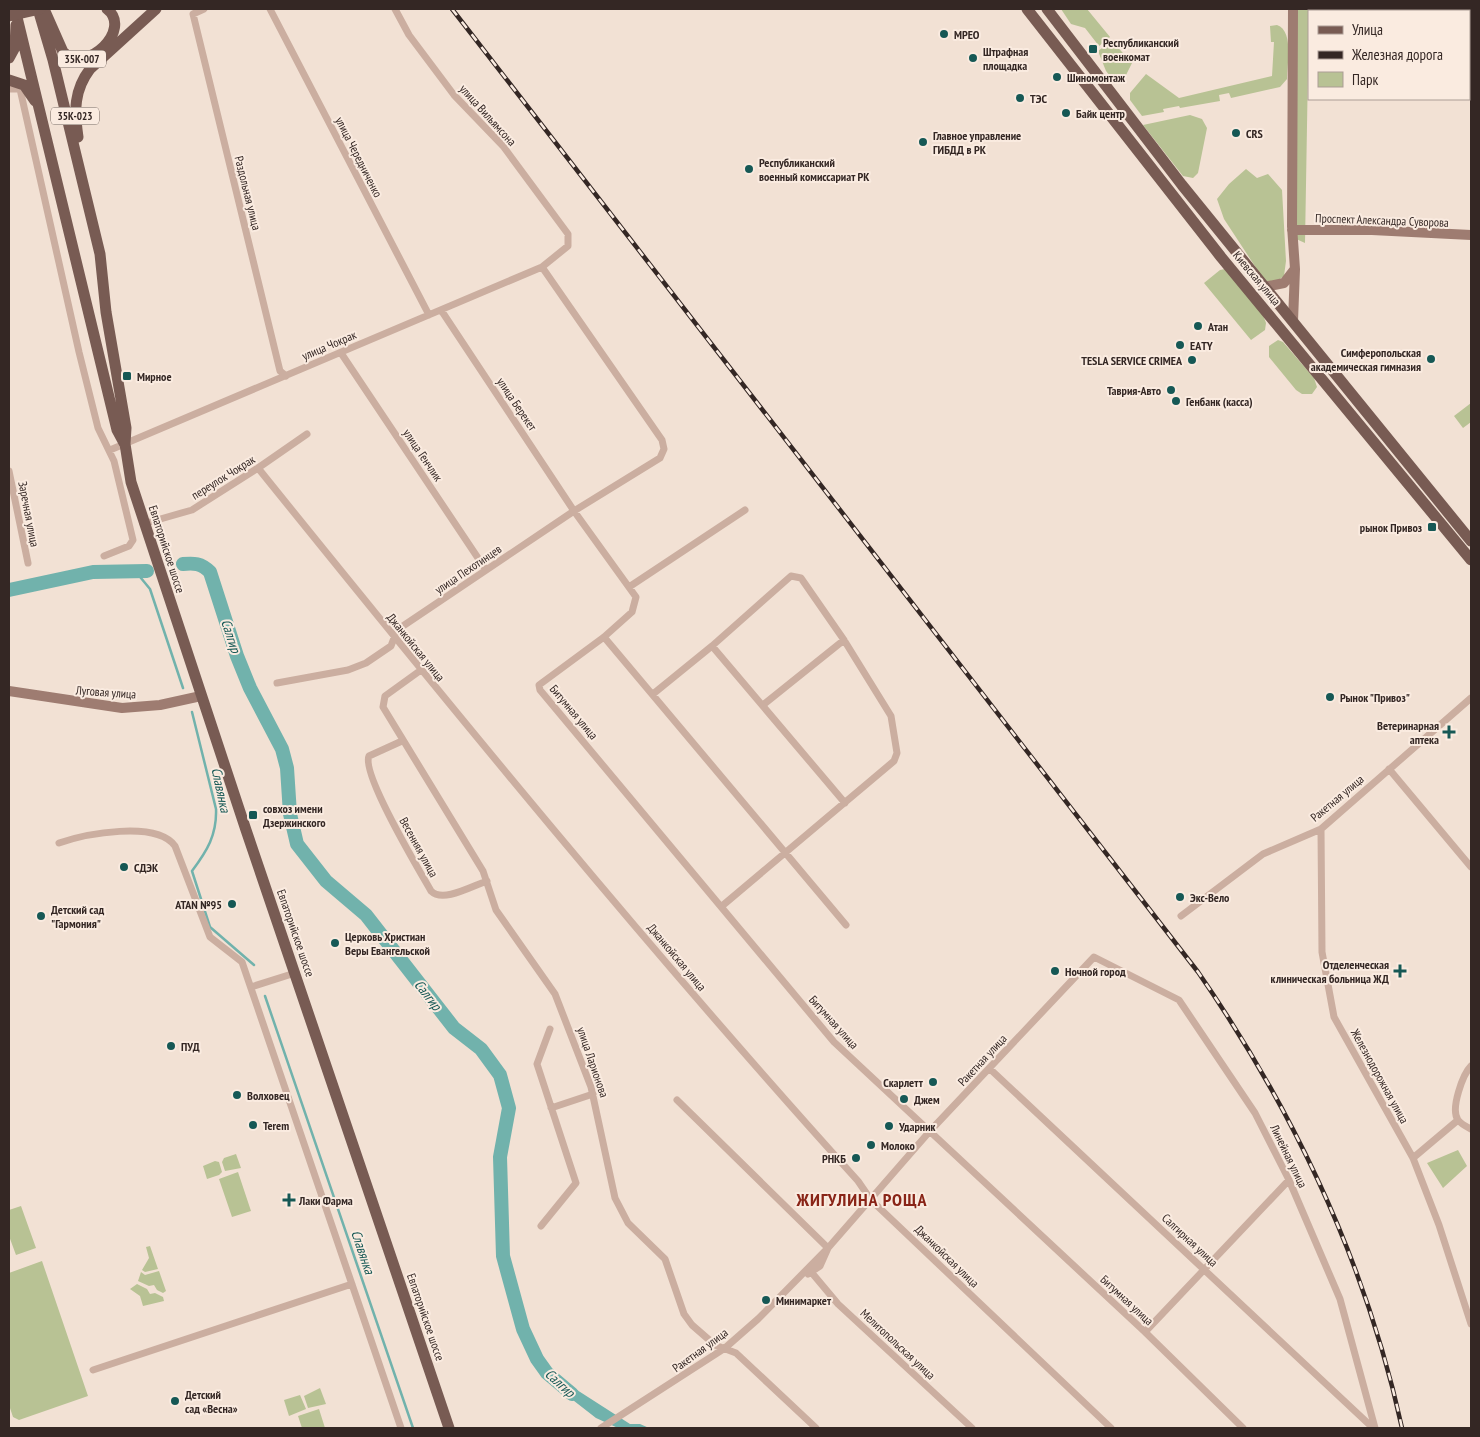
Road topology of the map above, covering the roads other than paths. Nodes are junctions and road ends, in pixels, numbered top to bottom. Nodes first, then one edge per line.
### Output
1 (39, 9) edge
2 (44, 9) edge
3 (107, 9) edge
4 (156, 9) edge
5 (204, 9) edge
6 (270, 9) edge
7 (395, 9) edge
8 (1027, 9) edge
9 (1046, 9) edge
10 (1293, 9) edge
11 (13, 12) edge
12 (9, 58) edge
13 (9, 80) edge
14 (9, 89) edge
15 (1114, 97) junction
16 (1103, 106) junction
17 (39, 109) junction
18 (1292, 230) junction
19 (568, 234) joint
20 (1471, 235) edge
21 (100, 254) junction
22 (542, 267) junction
23 (1295, 269) junction
24 (1264, 287) junction
25 (441, 310) junction
26 (429, 315) junction
27 (1293, 321) junction
28 (341, 353) junction
29 (286, 376) junction
30 (307, 434) dead end
31 (125, 444) junction
32 (110, 450) junction
33 (258, 468) junction
34 (9, 471) edge
35 (745, 510) dead end
36 (574, 511) junction
37 (144, 524) junction
38 (1471, 541) edge
39 (104, 556) dead end
40 (1471, 560) edge
41 (28, 562) dead end
42 (486, 570) junction
43 (629, 587) junction
44 (636, 603) joint
45 (604, 637) junction
46 (394, 638) junction
47 (844, 640) junction
48 (712, 646) junction
49 (421, 670) junction
50 (277, 683) dead end
51 (9, 691) edge
52 (653, 694) junction
53 (201, 696) junction
54 (1471, 698) edge
55 (762, 705) junction
56 (402, 741) junction
57 (1389, 769) junction
58 (844, 803) junction
59 (1321, 829) junction
60 (59, 843) dead end
61 (785, 853) junction
62 (1471, 867) edge
63 (487, 881) junction
64 (722, 906) junction
65 (1181, 916) dead end
66 (846, 925) dead end
67 (1094, 957) joint
68 (295, 973) junction
69 (251, 987) junction
70 (550, 1029) dead end
71 (1471, 1066) edge
72 (990, 1069) junction
73 (593, 1094) junction
74 (677, 1100) dead end
75 (551, 1108) junction
76 (1458, 1120) junction
77 (1471, 1129) edge
78 (930, 1131) junction
79 (1412, 1158) junction
80 (1289, 1180) junction
81 (871, 1200) junction
82 (541, 1226) dead end
83 (828, 1248) junction
84 (1204, 1269) junction
85 (812, 1273) junction
86 (801, 1277) junction
87 (352, 1284) junction
88 (1471, 1324) edge
89 (1145, 1332) junction
90 (725, 1348) junction
91 (93, 1370) dead end
92 (401, 1428) edge
93 (450, 1428) edge
94 (601, 1428) edge
95 (816, 1428) edge
96 (972, 1428) edge
97 (1111, 1428) edge
98 (1243, 1428) edge
99 (1374, 1428) edge

1 - 11 main road, bridge
1 - 21 main road, Евпаторийское шоссе
2 - 3 main road, 35К-007
4 - 21 main road, 35К-023
5 - 29 street, Раздольная улица
6 - 26 street, улица Чередниченко
7 - 19 street, улица Вильямсона
8 - 16 main road, Киевская улица
9 - 15 main road, Киевская улица
10 - 18 main road
11 - 12 main road
11 - 17 main road, Евпаторийское шоссе
13 - 17 main road
14 - 32 street
15 - 16 main road
15 - 24 main road, Киевская улица
16 - 40 main road, Киевская улица
17 - 31 main road, Евпаторийское шоссе
18 - 20 main road, Проспект Александра Суворова
18 - 23 main road
19 - 22 street, улица Чокрак
21 - 31 main road, Евпаторийское шоссе
22 - 25 street, улица Чокрак
22 - 36 street, улица Пехотинцев
23 - 24 main road
23 - 27 main road
24 - 27 main road, Киевская улица
25 - 26 street, улица Чокрак
25 - 36 street, улица Берекет
26 - 28 street, улица Чокрак
27 - 38 main road, Киевская улица
28 - 29 street, улица Чокрак
28 - 42 street, улица Генчлик
29 - 31 street, улица Чокрак
30 - 33 street, переулок Чокрак
31 - 32 street, улица Чокрак
31 - 37 main road, Евпаторийское шоссе
32 - 39 street
33 - 37 street, переулок Чокрак
33 - 46 street, Джанкойская улица
34 - 41 street, Заречная улица
35 - 43 street
36 - 42 street, улица Пехотинцев
36 - 43 street, улица Берекет
37 - 53 main road, Евпаторийское шоссе
42 - 46 street, улица Пехотинцев
43 - 44 street, улица Берекет
44 - 45 street, Битумная улица
45 - 52 street
45 - 64 street, Битумная улица
46 - 49 street, Джанкойская улица
46 - 50 street, улица Пехотинцев
47 - 48 street
47 - 55 street
47 - 58 street
48 - 52 street
48 - 55 street
49 - 56 street, улица Ларионова
49 - 81 street, Джанкойская улица
51 - 53 main road, Луговая улица
52 - 61 street
53 - 68 main road, Евпаторийское шоссе
54 - 57 street, Ракетная улица
55 - 58 street
56 - 63 street, улица Ларионова
56 - 63 street, Весенняя улица
57 - 59 street, Ракетная улица
57 - 62 street
58 - 61 street
59 - 65 street, Ракетная улица
59 - 79 street, Железнодорожная улица
60 - 69 street
61 - 64 street
61 - 66 street
63 - 73 street, улица Ларионова
64 - 78 street, Битумная улица
67 - 72 street, Ракетная улица
67 - 80 street, Линейная улица
68 - 69 street
68 - 93 main road, Евпаторийское шоссе
69 - 87 street
70 - 75 street
71 - 76 street
72 - 78 street, Ракетная улица
72 - 84 street, Салгирная улица
73 - 75 street
73 - 90 street, улица Ларионова
74 - 83 street
75 - 82 street
76 - 77 street
76 - 79 street
78 - 81 street, Ракетная улица
78 - 89 street, Битумная улица
79 - 88 street, Железнодорожная улица
80 - 84 street
80 - 99 street, Линейная улица
81 - 83 street, Ракетная улица
81 - 97 street, Джанкойская улица
83 - 85 street, Ракетная улица
83 - 86 street, Ракетная улица
84 - 89 street
84 - 99 street, Салгирная улица
85 - 86 street, Ракетная улица
85 - 96 street, Мелитопольская улица
86 - 90 street, Ракетная улица
87 - 91 street
87 - 92 street
89 - 98 street, Битумная улица
90 - 94 street, Ракетная улица
90 - 95 street, улица Ларионова

